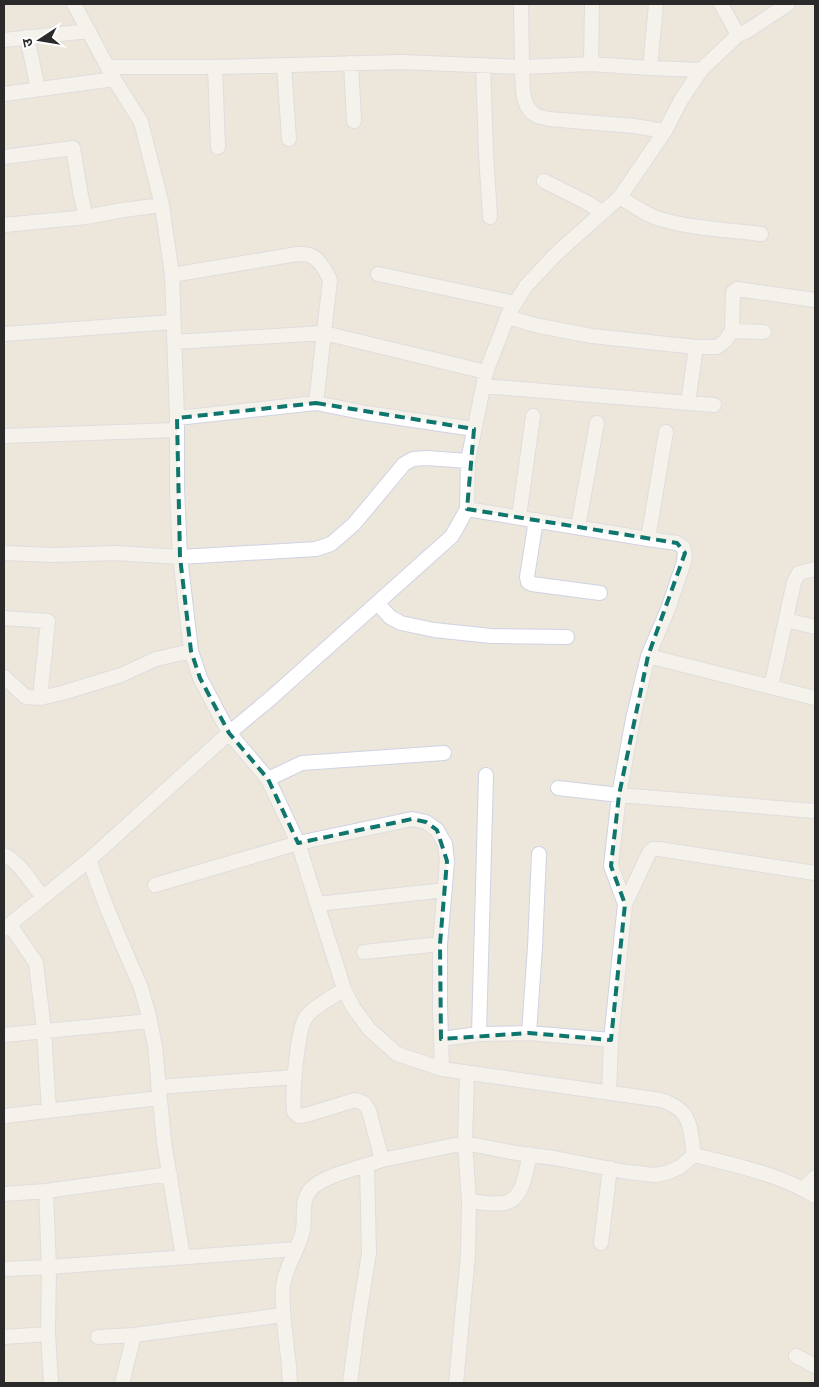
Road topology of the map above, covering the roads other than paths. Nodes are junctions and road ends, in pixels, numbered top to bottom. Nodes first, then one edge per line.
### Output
1 (74, 4) edge
2 (522, 4) edge
3 (592, 4) edge
4 (656, 4) edge
5 (721, 4) edge
6 (788, 4) edge
7 (88, 31) junction
8 (738, 34) junction
9 (27, 38) junction
10 (4, 40) edge
11 (351, 63) junction
12 (591, 64) junction
13 (284, 65) junction
14 (483, 65) junction
15 (522, 66) junction
16 (215, 67) junction
17 (650, 68) junction
18 (701, 70) junction
19 (111, 73) junction
20 (38, 89) junction
21 (4, 94) edge
22 (354, 121) dead end
23 (665, 132) junction
24 (289, 138) dead end
25 (218, 147) dead end
26 (4, 157) edge
27 (544, 181) dead end
28 (620, 197) junction
29 (162, 205) junction
30 (602, 212) junction
31 (490, 217) dead end
32 (86, 218) junction
33 (4, 225) edge
34 (761, 234) dead end
35 (378, 274) dead end
36 (172, 275) junction
37 (815, 300) edge
38 (515, 304) junction
39 (507, 317) junction
40 (173, 322) junction
41 (732, 331) junction
42 (764, 332) dead end
43 (324, 333) junction
44 (4, 334) edge
45 (174, 342) junction
46 (696, 347) junction
47 (486, 372) junction
48 (483, 386) junction
49 (688, 403) junction
50 (316, 404) junction
51 (714, 405) dead end
52 (533, 416) dead end
53 (597, 423) dead end
54 (177, 424) junction
55 (474, 429) junction
56 (666, 432) dead end
57 (4, 436) edge
58 (468, 461) junction
59 (467, 509) junction
60 (519, 517) junction
61 (536, 520) junction
62 (578, 527) junction
63 (648, 539) junction
64 (4, 553) edge
65 (180, 557) junction
66 (815, 569) edge
67 (600, 593) dead end
68 (378, 604) junction
69 (4, 618) edge
70 (786, 620) junction
71 (815, 627) edge
72 (567, 637) dead end
73 (191, 651) junction
74 (648, 656) junction
75 (4, 677) edge
76 (771, 687) junction
77 (40, 698) junction
78 (815, 698) edge
79 (229, 733) junction
80 (444, 752) dead end
81 (486, 775) dead end
82 (268, 779) junction
83 (558, 788) dead end
84 (619, 795) junction
85 (815, 811) edge
86 (298, 843) junction
87 (539, 854) dead end
88 (4, 855) edge
89 (89, 860) junction
90 (815, 873) edge
91 (155, 885) dead end
92 (445, 890) junction
93 (43, 897) junction
94 (317, 904) junction
95 (625, 904) junction
96 (7, 927) edge
97 (440, 944) junction
98 (364, 952) dead end
99 (344, 989) junction
100 (150, 1020) junction
101 (44, 1031) junction
102 (528, 1033) junction
103 (479, 1034) junction
104 (4, 1035) edge
105 (441, 1039) junction
106 (611, 1040) junction
107 (442, 1069) junction
108 (467, 1073) junction
109 (294, 1077) junction
110 (159, 1092) junction
111 (609, 1093) junction
112 (49, 1110) junction
113 (4, 1116) edge
114 (465, 1143) junction
115 (530, 1154) junction
116 (694, 1155) junction
117 (382, 1160) junction
118 (368, 1165) junction
119 (610, 1168) junction
120 (170, 1174) junction
121 (815, 1178) edge
122 (46, 1191) junction
123 (809, 1192) edge
124 (4, 1194) edge
125 (469, 1201) junction
126 (602, 1242) dead end
127 (296, 1249) junction
128 (184, 1257) junction
129 (49, 1267) junction
130 (4, 1269) edge
131 (283, 1315) junction
132 (48, 1334) junction
133 (134, 1335) junction
134 (4, 1337) edge
135 (98, 1337) dead end
136 (796, 1356) dead end
137 (815, 1366) edge
138 (51, 1383) edge
139 (122, 1383) edge
140 (290, 1383) edge
141 (350, 1383) edge
142 (456, 1383) edge

1 - 7 street
2 - 15 street
3 - 12 street
4 - 17 street
5 - 8 street
6 - 8 street
7 - 9 street
7 - 19 street
8 - 18 street
9 - 10 street
9 - 20 street
11 - 13 street
11 - 14 street
11 - 22 street
12 - 15 street
12 - 17 street
13 - 16 street
13 - 24 street
14 - 15 street
14 - 31 street
15 - 23 street
16 - 19 street
16 - 25 street
17 - 18 street
18 - 23 street
19 - 20 street
19 - 29 street
20 - 21 street
23 - 28 street
26 - 32 street
27 - 30 street
28 - 30 street
28 - 34 street
29 - 32 street
29 - 36 street
30 - 38 street
32 - 33 street
35 - 38 street
36 - 40 street
36 - 43 street
37 - 41 street
38 - 39 street
39 - 46 street
39 - 47 street
40 - 44 street
40 - 45 street
41 - 42 street
41 - 46 street
43 - 45 street
43 - 47 street
43 - 50 street
45 - 54 street
46 - 49 street
47 - 48 street
48 - 49 street
48 - 55 street
49 - 51 street
50 - 54 street
50 - 55 street
52 - 60 street
53 - 62 street
54 - 57 street
54 - 65 street
55 - 58 street
56 - 63 street
58 - 59 street
58 - 65 street
59 - 60 street
59 - 68 street
60 - 61 street
61 - 62 street
61 - 67 street
62 - 63 street
63 - 74 street
64 - 65 street
65 - 73 street
66 - 70 street
68 - 72 street
68 - 79 street
69 - 77 street
70 - 71 street
70 - 76 street
73 - 77 street
73 - 79 street
74 - 76 street
74 - 84 street
75 - 77 street
76 - 78 street
79 - 82 street
79 - 89 street
80 - 82 street
81 - 103 street
82 - 86 street
83 - 84 street
84 - 85 street
84 - 95 street
86 - 91 street
86 - 92 street
86 - 94 street
87 - 102 street
88 - 93 street
89 - 93 street
89 - 100 street
90 - 95 street
92 - 94 street
92 - 97 street
93 - 96 street
94 - 99 street
95 - 106 street
96 - 101 street
97 - 98 street
97 - 105 street
99 - 107 street
99 - 109 street
100 - 101 street
100 - 110 street
101 - 104 street
101 - 112 street
102 - 103 street
102 - 106 street
103 - 105 street
105 - 107 street
106 - 111 street
107 - 108 street
108 - 111 street
108 - 114 street
109 - 110 street
109 - 117 street
110 - 112 street
110 - 120 street
111 - 116 street
112 - 113 street
114 - 115 street
114 - 117 street
114 - 125 street
115 - 119 street
115 - 125 street
116 - 119 street
116 - 123 street
117 - 118 street
118 - 127 street
118 - 141 street
119 - 126 street
120 - 122 street
120 - 128 street
121 - 123 street
122 - 124 street
122 - 129 street
125 - 142 street
127 - 128 street
127 - 131 street
128 - 129 street
129 - 130 street
129 - 132 street
131 - 133 street
131 - 140 street
132 - 134 street
132 - 138 street
133 - 135 street
133 - 139 street
136 - 137 street

